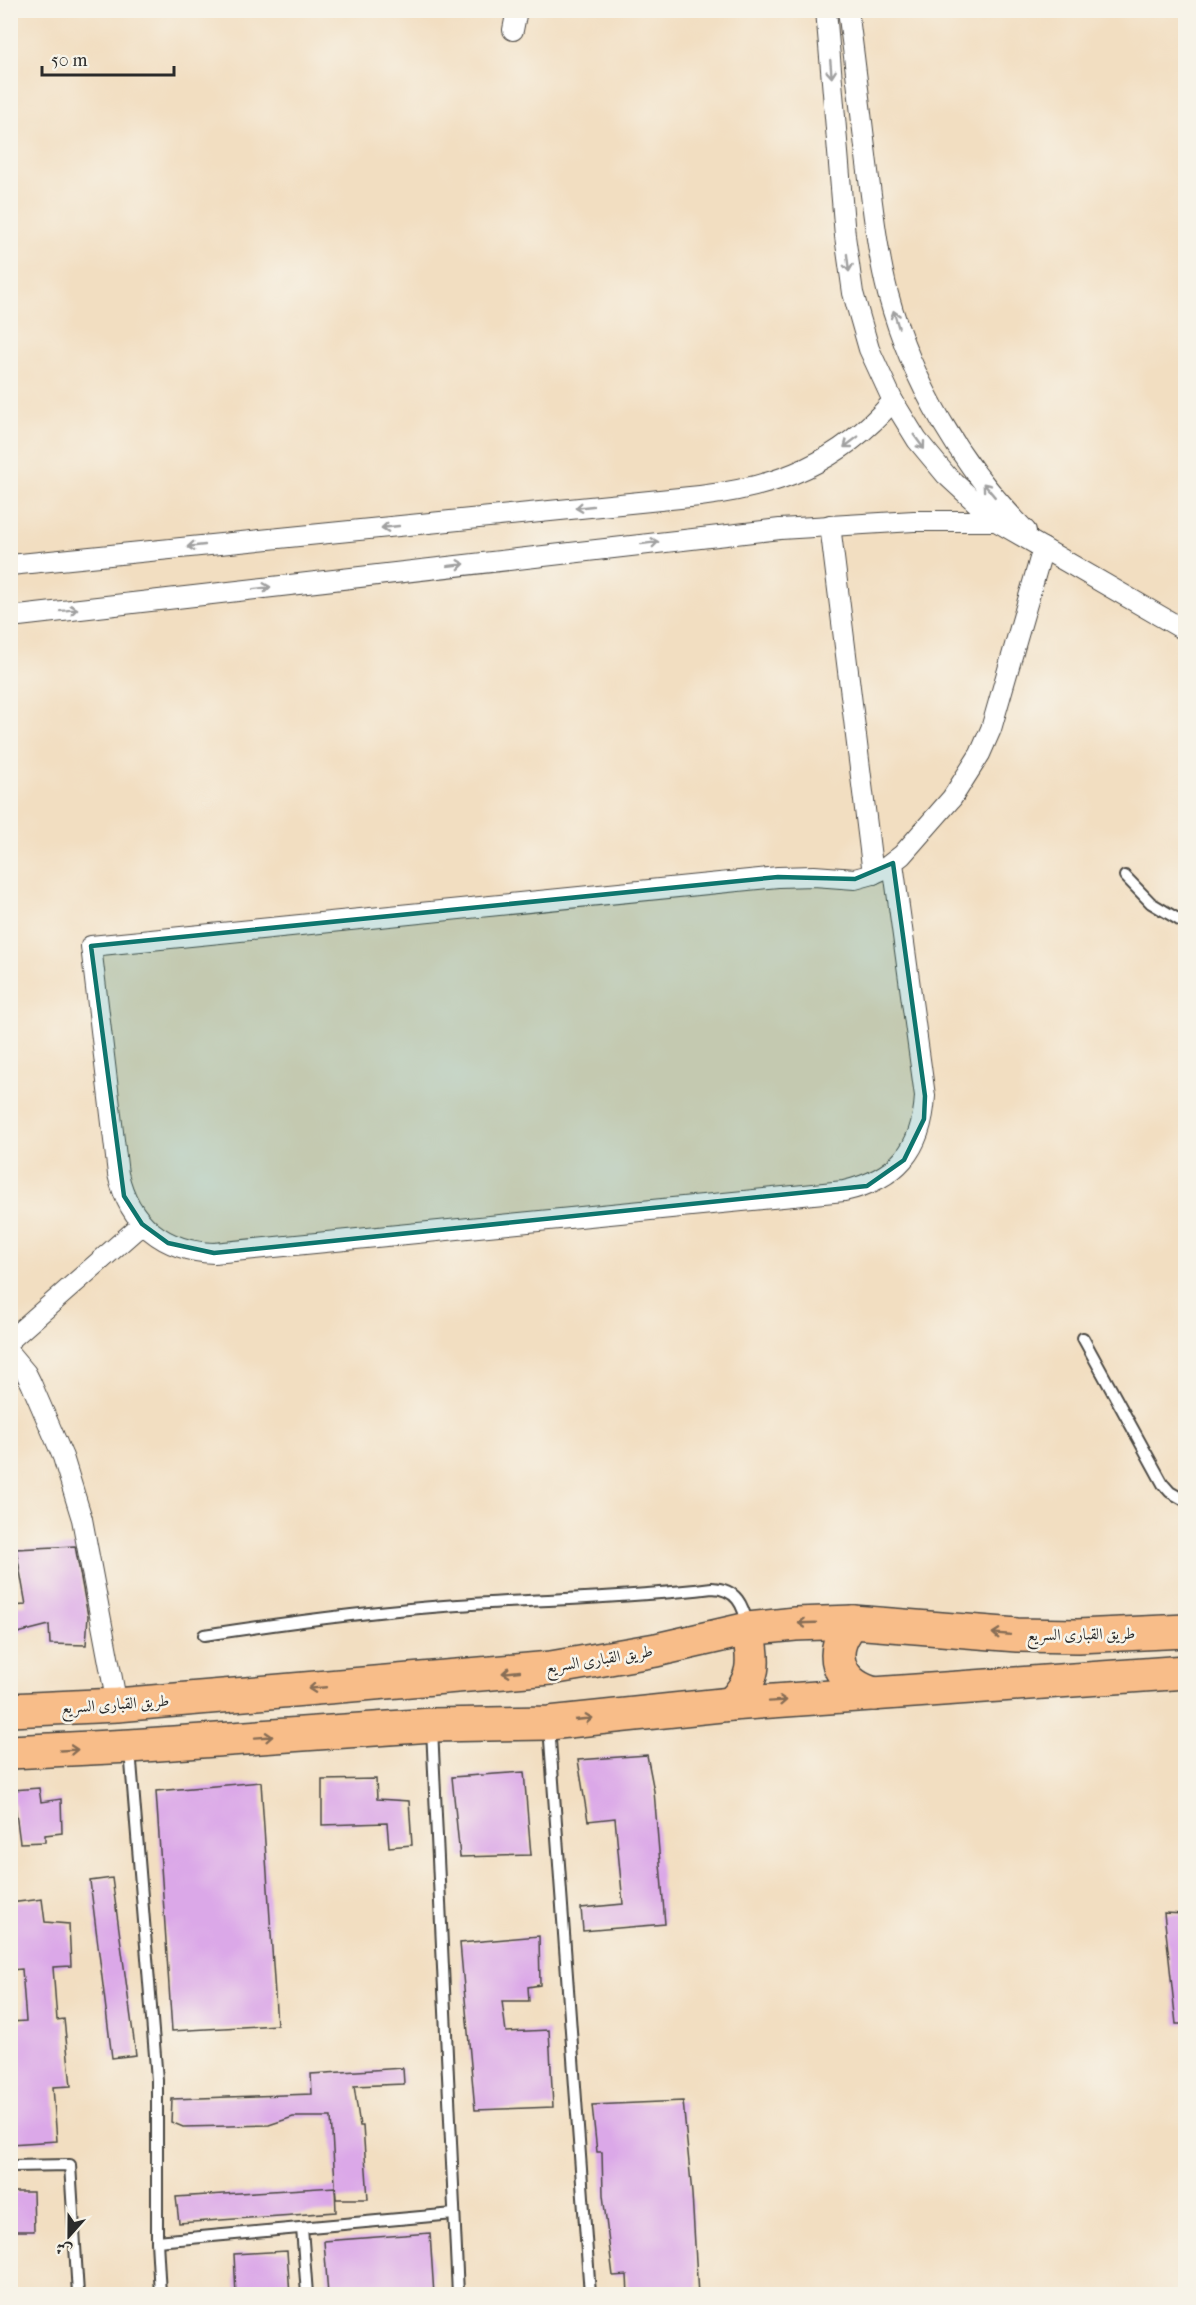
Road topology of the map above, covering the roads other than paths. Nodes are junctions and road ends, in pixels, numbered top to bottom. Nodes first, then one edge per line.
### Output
1 (826, 10) edge
2 (848, 10) edge
3 (893, 401) junction
4 (996, 521) junction
5 (830, 525) junction
6 (1043, 548) junction
7 (10, 565) edge
8 (10, 617) edge
9 (1185, 631) edge
10 (893, 863) junction
11 (873, 874) junction
12 (1125, 876) dead end
13 (1185, 924) edge
14 (142, 1224) junction
15 (1083, 1338) dead end
16 (10, 1340) edge
17 (10, 1354) edge
18 (1185, 1501) edge
19 (853, 1622) junction
20 (748, 1629) junction
21 (1185, 1630) edge
22 (204, 1635) dead end
23 (1185, 1672) edge
24 (875, 1694) junction
25 (731, 1704) junction
26 (117, 1705) junction
27 (10, 1710) edge
28 (549, 1723) junction
29 (432, 1725) junction
30 (130, 1746) junction
31 (10, 1752) edge
32 (10, 2166) edge
33 (454, 2214) junction
34 (302, 2228) junction
35 (157, 2241) junction
36 (78, 2295) edge
37 (160, 2295) edge
38 (306, 2295) edge
39 (458, 2295) edge
40 (590, 2295) edge

1 -> 3 street
6 -> 2 street
3 -> 4 street
3 -> 7 street
4 - 5 street
4 - 6 street
8 -> 5 street
5 - 11 street
6 - 9 street
6 - 10 street
10 - 11 street
10 - 14 street
11 - 14 street
12 - 13 lane
14 - 16 street
15 - 18 lane
17 - 26 street
19 -> 20 highway, طريق القبارى السريع
21 -> 19 highway, طريق القبارى السريع
19 - 24 highway
20 - 22 lane
20 - 25 highway
20 -> 26 highway, طريق القبارى السريع
23 - 24 highway
25 -> 24 highway
28 -> 25 highway
26 - 27 highway, طريق القبارى السريع
28 - 29 highway
28 - 40 lane
30 -> 29 highway
29 - 33 lane
31 -> 30 highway
30 - 35 lane
32 - 36 lane
33 - 34 lane
33 - 39 lane
34 - 35 lane
34 - 38 lane
35 - 37 lane

